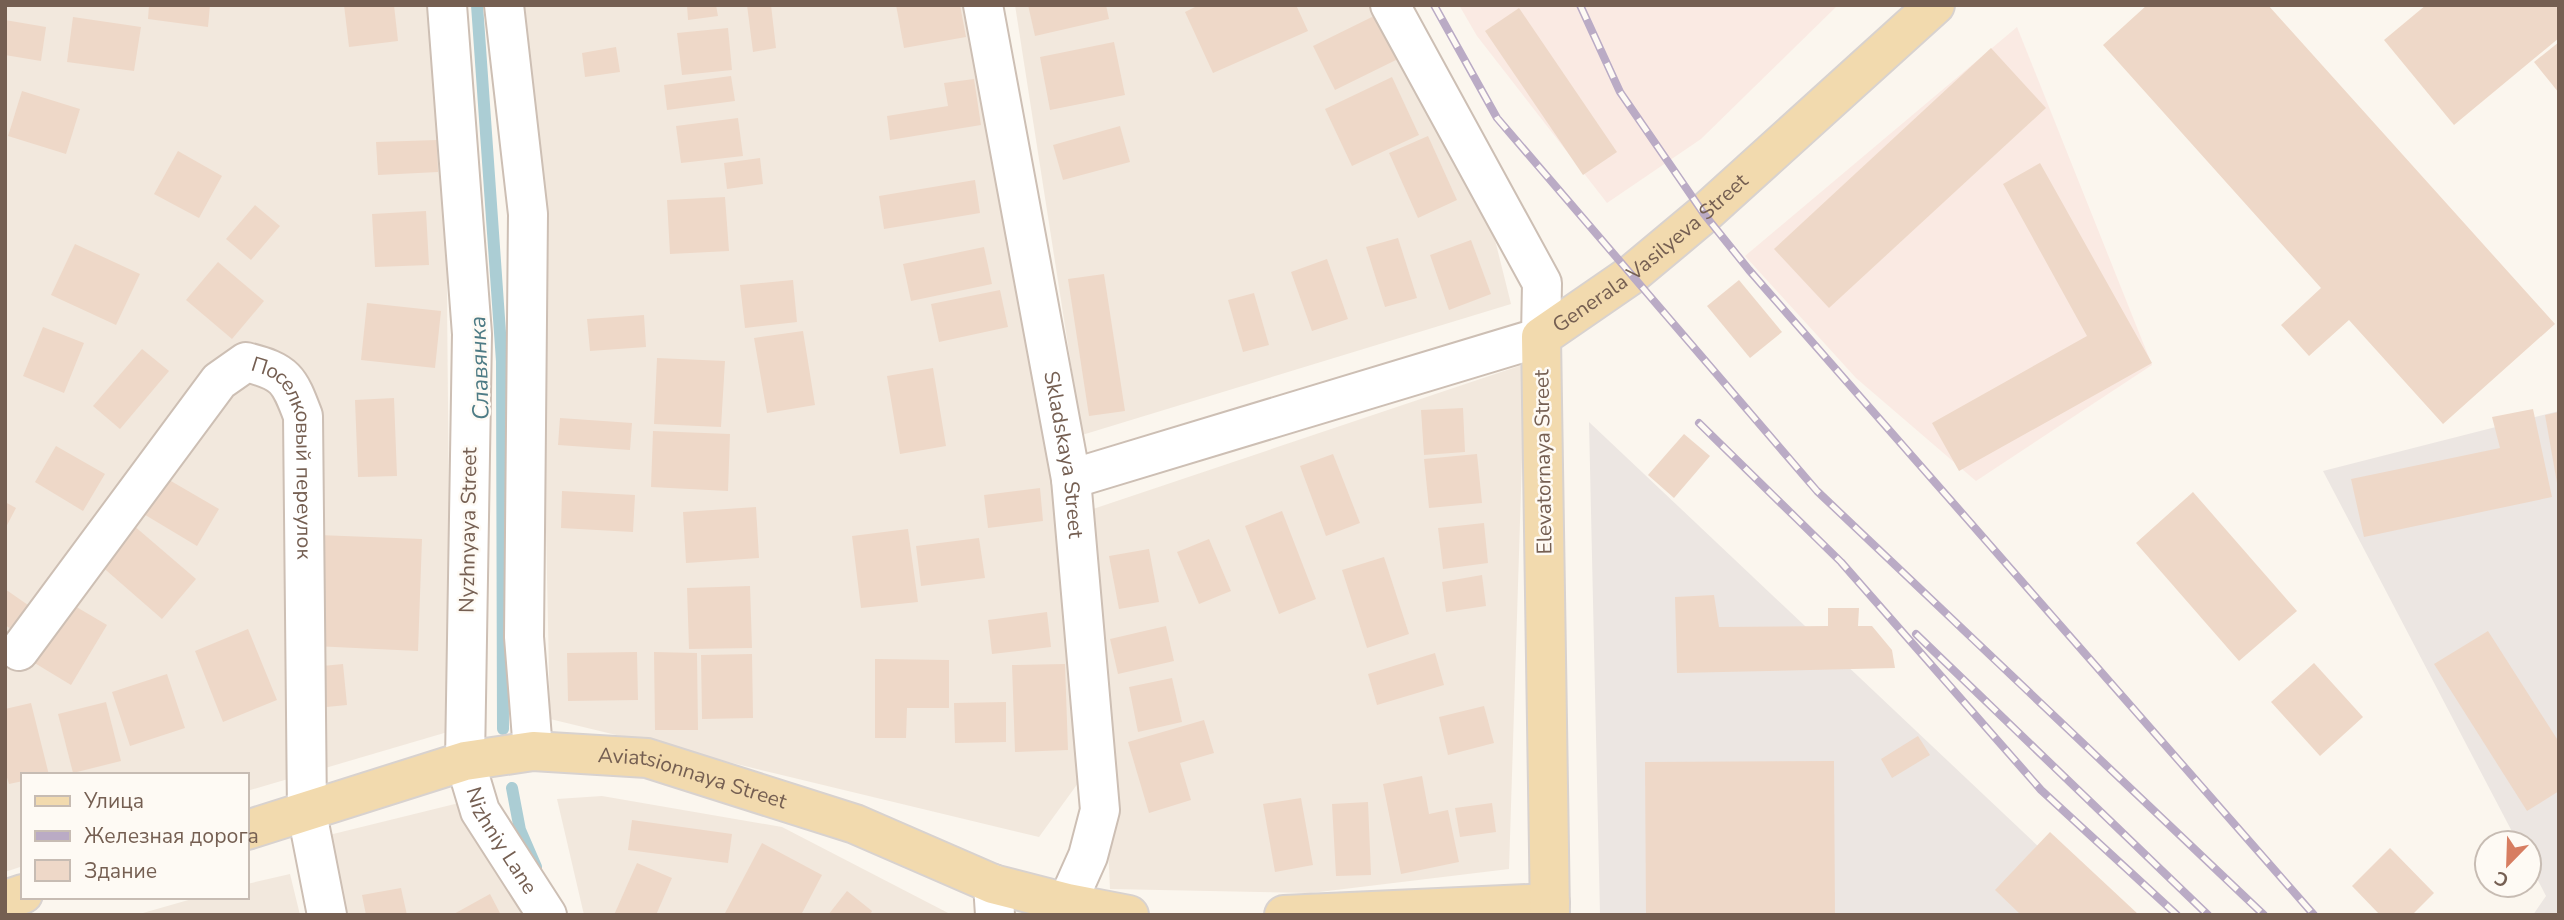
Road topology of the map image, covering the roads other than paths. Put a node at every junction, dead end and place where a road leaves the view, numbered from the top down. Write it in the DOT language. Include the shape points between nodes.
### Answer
graph roads {
  1 [pos="447,5"];
  2 [pos="504,5"];
  3 [pos="982,5"];
  4 [pos="1390,5"];
  5 [pos="1935,5"];
  6 [pos="1541,337"];
  7 [pos="1071,479"];
  8 [pos="19,651"];
  9 [pos="533,751"];
  10 [pos="465,761"];
  11 [pos="307,813"];
  12 [pos="248,830"];
  13 [pos="994,899"];
  14 [pos="1068,903"];
  15 [pos="1550,909"];
  16 [pos="327,915"];
  17 [pos="547,915"];
  18 [pos="1129,915"];
  19 [pos="1284,915"];
  1 -- 10 [label="street, Nyzhnyaya Street" via="472,334"];
  2 -- 9 [label="street" via="528,214 524,637"];
  3 -- 7 [label="street, Skladskaya Street"];
  4 -- 6 [label="street, Elevatornaya Street" via="1542,283"];
  5 -- 6 [label="main road, Generala Vasilyeva Street" via="1673,240"];
  6 -- 7 [label="street, Generala Vasilyeva Street"];
  6 -- 15 [label="main road, Elevatornaya Street"];
  7 -- 14 [label="street, Skladskaya Street" via="1100,810 1088,856"];
  8 -- 11 [label="street, Поселковый переулок" via="219,381 246,362 278,370 292,385 303,416"];
  9 -- 10 [label="main road, Aviatsionnaya Street"];
  9 -- 13 [label="main road, Aviatsionnaya Street" via="647,758 855,824"];
  10 -- 11 [label="main road, Aviatsionnaya Street"];
  10 -- 17 [label="street, Nizhniy Lane" via="480,811"];
  11 -- 12 [label="main road, Aviatsionnaya Street"];
  11 -- 16 [label="street, Поселковый переулок"];
  13 -- 14 [label="main road, Aviatsionnaya Street"];
  14 -- 18 [label="main road, Aviatsionnaya Street"];
  15 -- 19 [label="main road"];
}
